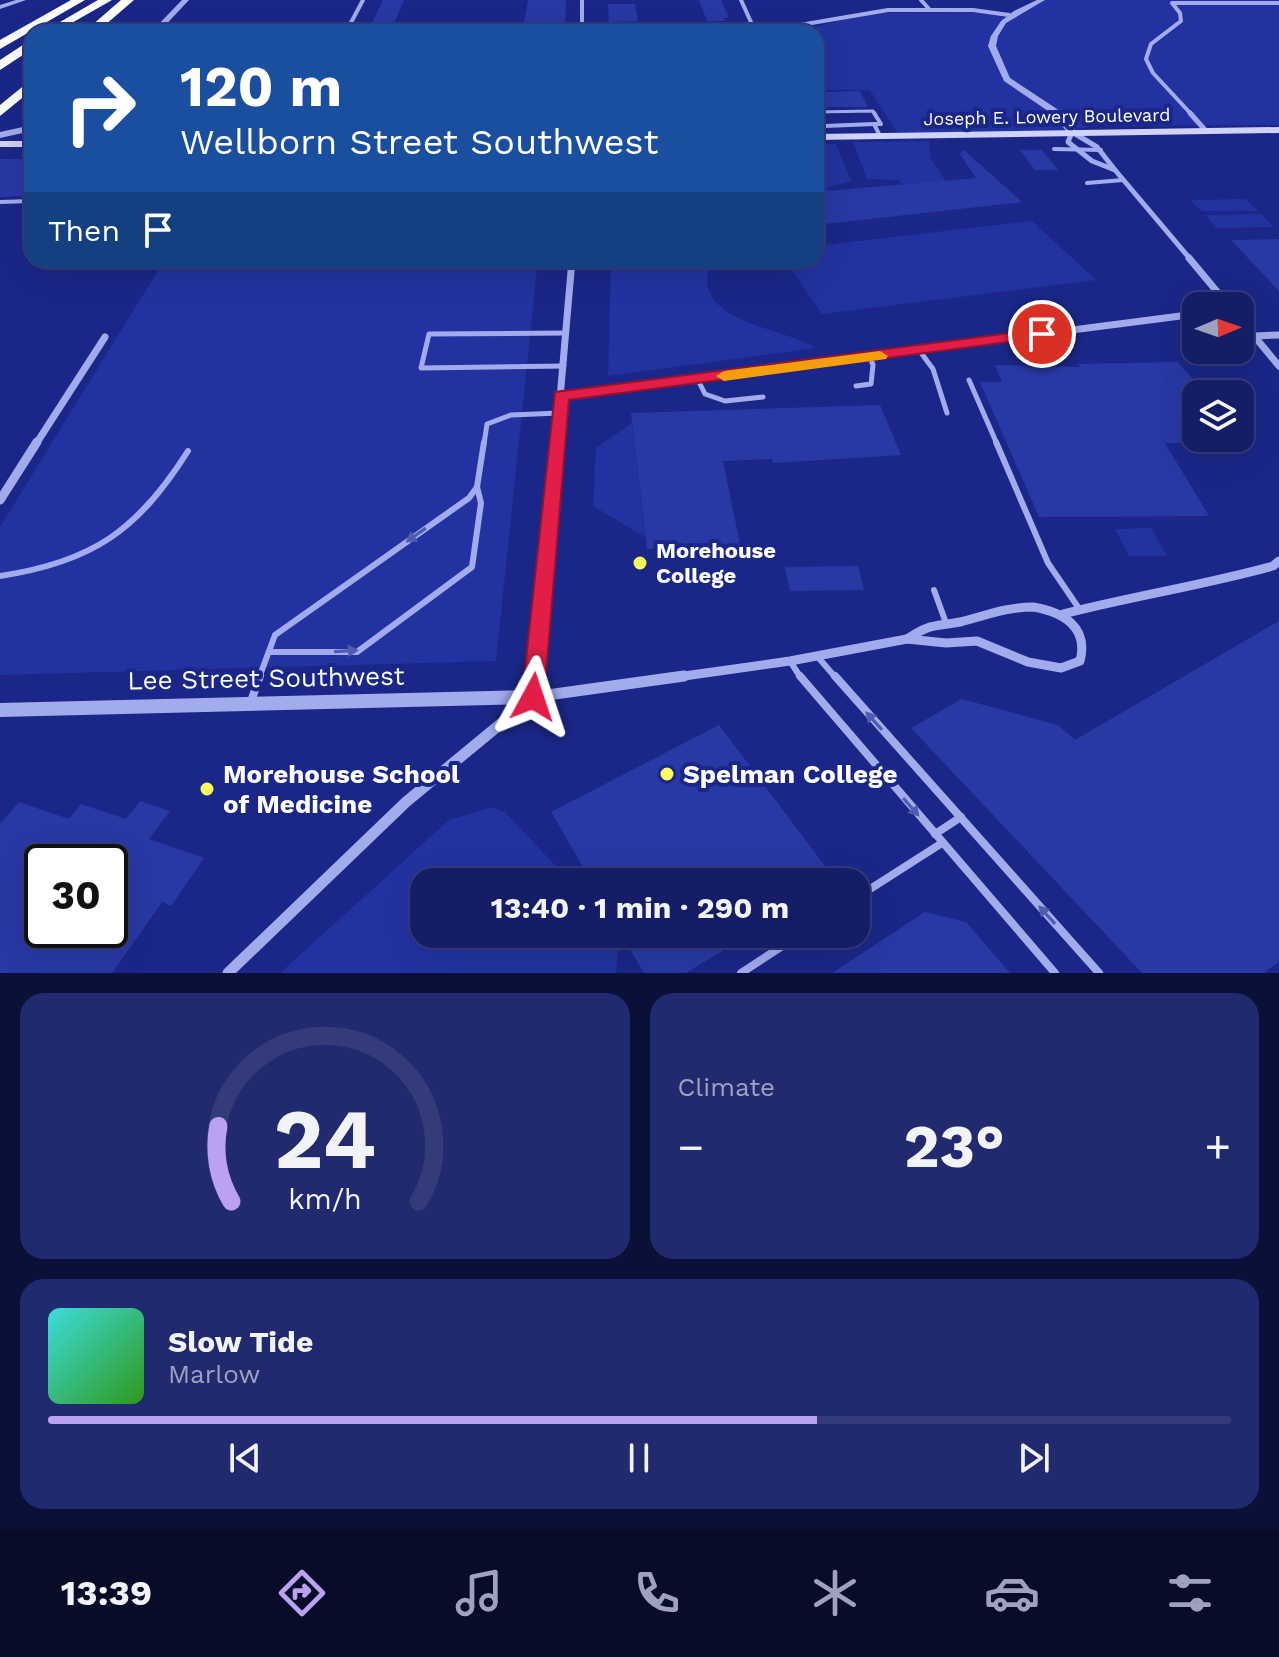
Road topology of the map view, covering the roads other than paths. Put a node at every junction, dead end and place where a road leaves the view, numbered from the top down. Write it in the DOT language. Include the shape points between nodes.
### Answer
graph roads {
  1 [pos="23,0"];
  2 [pos="106,0"];
  3 [pos="128,0"];
  4 [pos="186,0"];
  5 [pos="363,0"];
  6 [pos="582,0"];
  7 [pos="741,0"];
  8 [pos="921,0"];
  9 [pos="1042,0"];
  10 [pos="77,1"];
  11 [pos="1278,3"];
  12 [pos="0,7"];
  13 [pos="930,10"];
  14 [pos="1009,15"];
  15 [pos="37,24"];
  16 [pos="64,24"];
  17 [pos="100,24"];
  18 [pos="163,24"];
  19 [pos="350,24"];
  20 [pos="582,24"];
  21 [pos="751,24"];
  22 [pos="815,24"];
  23 [pos="0,29"];
  24 [pos="24,31"];
  25 [pos="0,45"];
  26 [pos="24,49"];
  27 [pos="0,66"];
  28 [pos="24,90"];
  29 [pos="0,112"];
  30 [pos="824,112"];
  31 [pos="824,124"];
  32 [pos="874,124"];
  33 [pos="24,130"];
  34 [pos="1279,130"];
  35 [pos="1206,131"];
  36 [pos="1072,132"];
  37 [pos="0,136"];
  38 [pos="880,136"];
  39 [pos="24,137"];
  40 [pos="824,137"];
  41 [pos="0,144"];
  42 [pos="24,144"];
  43 [pos="1054,149"];
  44 [pos="1075,150"];
  45 [pos="1101,150"];
  46 [pos="1115,170"];
  47 [pos="1123,180"];
  48 [pos="1087,183"];
  49 [pos="24,201"];
  50 [pos="0,202"];
  51 [pos="571,268"];
  52 [pos="1217,292"];
  53 [pos="1182,316"];
  54 [pos="566,333"];
  55 [pos="1279,335"];
  56 [pos="1254,336"];
  57 [pos="105,337"];
  58 [pos="919,350"];
  59 [pos="870,357"];
  60 [pos="564,366"];
  61 [pos="1279,366"];
  62 [pos="698,380"];
  63 [pos="969,380"];
  64 [pos="856,386"];
  65 [pos="561,396"];
  66 [pos="763,397"];
  67 [pos="560,413"];
  68 [pos="947,413"];
  69 [pos="188,451"];
  70 [pos="477,487"];
  71 [pos="0,500"];
  72 [pos="1279,561"];
  73 [pos="0,576"];
  74 [pos="934,590"];
  75 [pos="1080,610"];
  76 [pos="1063,614"];
  77 [pos="946,623"];
  78 [pos="907,639"];
  79 [pos="269,652"];
  80 [pos="817,656"];
  81 [pos="790,661"];
  82 [pos="533,697"];
  83 [pos="249,704"];
  84 [pos="0,710"];
  85 [pos="961,817"];
  86 [pos="938,838"];
  87 [pos="870,888"];
  88 [pos="779,948"];
  89 [pos="228,973"];
  90 [pos="741,973"];
  91 [pos="1055,973"];
  92 [pos="1099,973"];
  1 -- 12 [label="street"];
  2 -- 16 [label="highway"];
  3 -- 17 [label="highway"];
  4 -- 18 [label="street"];
  5 -- 19 [label="street"];
  6 -- 20 [label="street"];
  7 -- 21 [label="street"];
  8 -- 13 [label="street"];
  9 -- 14 [label="street"];
  10 -- 15 [label="highway"];
  10 -- 23 [label="highway"];
  11 -- 35 [label="street" via="1172,3 1181,21 1151,44 1146,59"];
  13 -- 14 [label="street"];
  13 -- 22 [label="street" via="866,11"];
  14 -- 36 [label="street" via="992,46 1007,79 1054,111"];
  24 -- 25 [label="highway"];
  26 -- 27 [label="highway"];
  28 -- 29 [label="highway"];
  30 -- 32 [label="lane" via="873,111 881,124"];
  31 -- 32 [label="lane"];
  32 -- 38 [label="lane"];
  33 -- 37 [label="street"];
  34 -- 35 [label="main road, Joseph E. Lowery Boulevard"];
  35 -- 36 [label="main road, Joseph E. Lowery Boulevard"];
  36 -- 38 [label="main road, Joseph E. Lowery Boulevard"];
  36 -- 44 [label="street" via="1068,142"];
  36 -- 45 [label="street"];
  37 -- 39 [label="main road"];
  38 -- 40 [label="main road, Joseph E. Lowery Boulevard"];
  41 -- 42 [label="main road"];
  43 -- 44 [label="lane"];
  44 -- 45 [label="lane"];
  44 -- 46 [label="street"];
  45 -- 46 [label="street"];
  46 -- 47 [label="street"];
  47 -- 48 [label="lane"];
  47 -- 52 [label="street"];
  49 -- 50 [label="lane"];
  51 -- 54 [label="street"];
  53 -- 58 [label="street"];
  54 -- 60 [label="street"];
  54 -- 60 [label="lane" via="429,334 421,368"];
  55 -- 56 [label="street"];
  56 -- 61 [label="street"];
  57 -- 71 [label="street"];
  58 -- 59 [label="street"];
  58 -- 68 [label="lane" via="933,369"];
  59 -- 62 [label="street"];
  59 -- 64 [label="lane" via="871,384"];
  60 -- 65 [label="street"];
  62 -- 65 [label="street"];
  62 -- 66 [label="lane" via="705,394 725,401"];
  63 -- 75 [label="lane" via="1048,563"];
  65 -- 67 [label="street"];
  67 -- 70 [label="lane" via="511,415 487,424"];
  67 -- 82 [label="street"];
  69 -- 73 [label="lane" via="152,503 95,549 38,571"];
  70 -- 79 [label="lane, one-way" via="469,498 283,628"];
  79 -- 70 [label="lane, one-way" via="357,652 472,567 481,503"];
  72 -- 75 [label="street" via="1221,580"];
  74 -- 77 [label="lane"];
  75 -- 76 [label="street"];
  76 -- 77 [label="street" via="1029,607"];
  76 -- 78 [label="street" via="1079,630 1085,646 1080,661 1061,668 1028,662 977,641"];
  77 -- 78 [label="street" via="930,624"];
  78 -- 80 [label="street"];
  79 -- 83 [label="lane"];
  80 -- 81 [label="street"];
  85 -- 80 [label="lane, one-way"];
  81 -- 82 [label="street"];
  81 -- 86 [label="lane, one-way"];
  82 -- 83 [label="street, Lee Street Southwest"];
  82 -- 89 [label="street" via="406,802"];
  83 -- 84 [label="street, Lee Street Southwest"];
  85 -- 86 [label="lane"];
  92 -- 85 [label="lane, one-way"];
  86 -- 87 [label="lane"];
  86 -- 91 [label="lane"];
  88 -- 90 [label="lane"];
}
